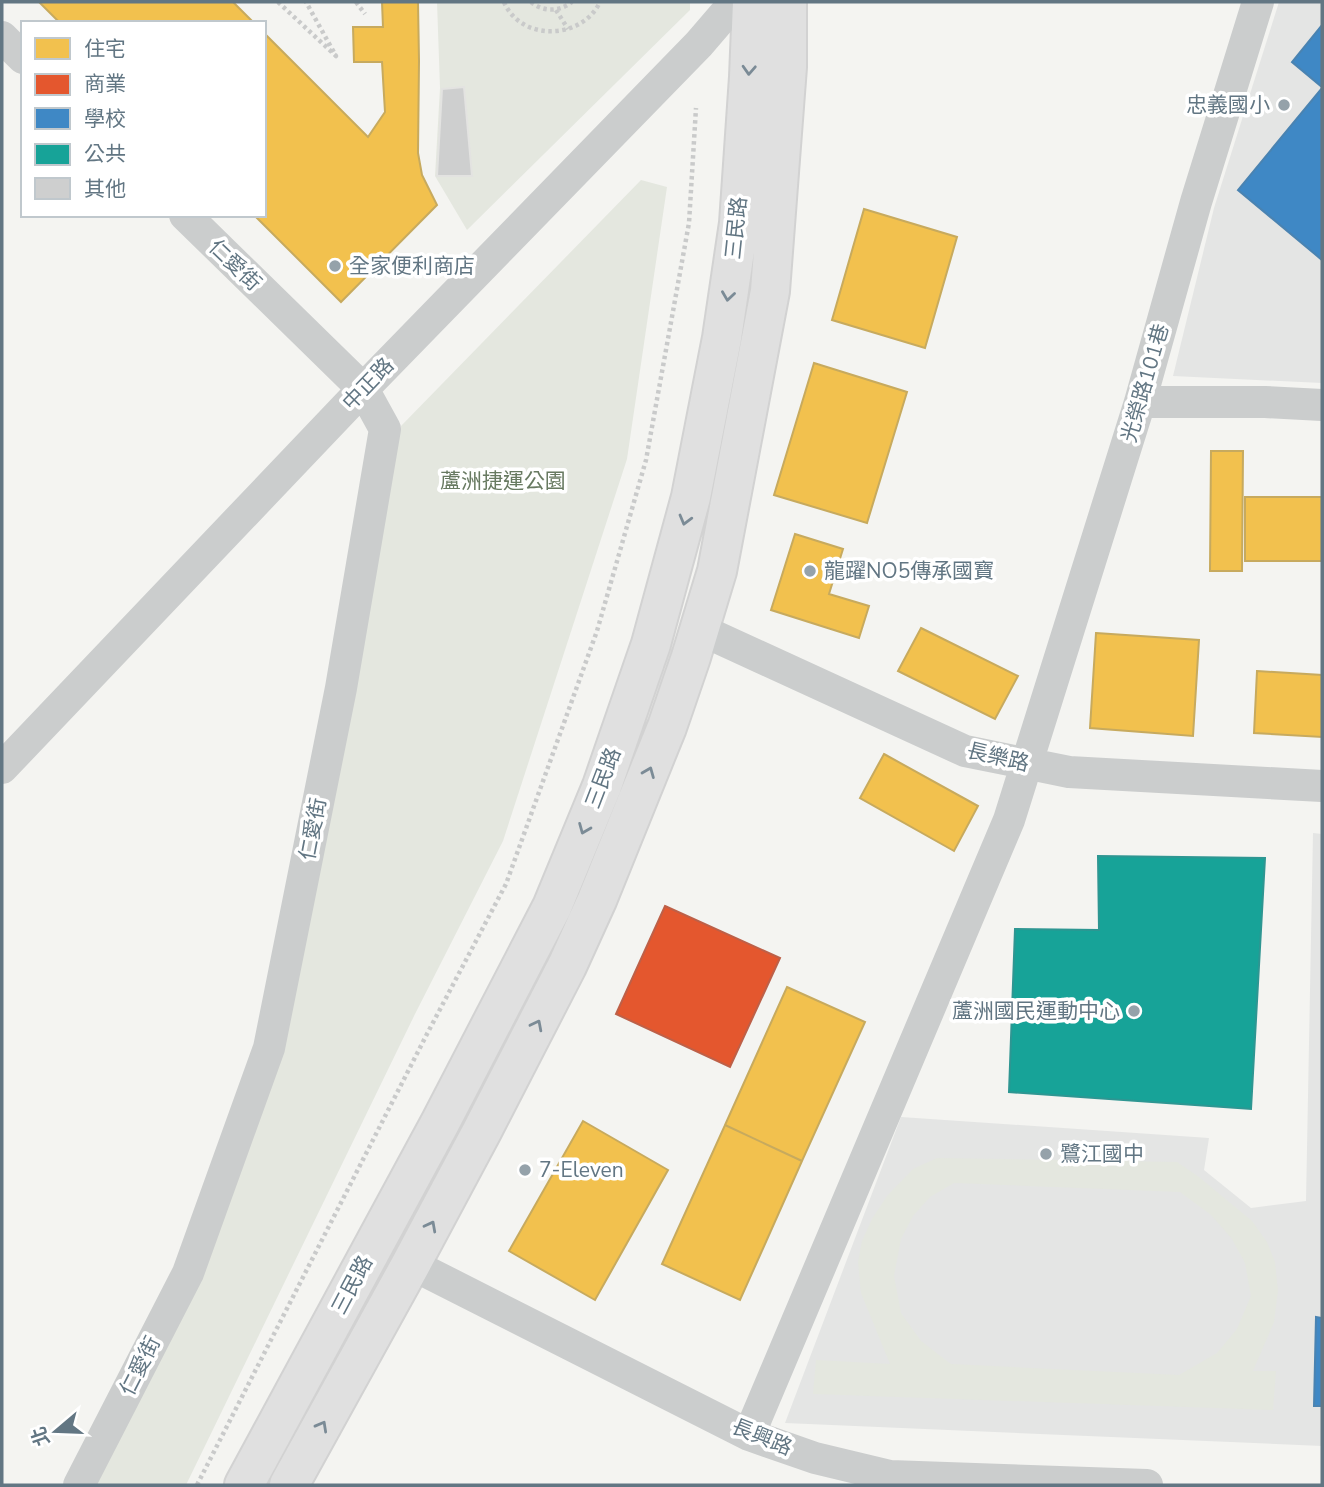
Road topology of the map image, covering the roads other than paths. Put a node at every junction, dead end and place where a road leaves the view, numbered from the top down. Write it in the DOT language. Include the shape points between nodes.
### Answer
graph roads {
  1 [pos="735,2"];
  2 [pos="752,2"];
  3 [pos="787,2"];
  4 [pos="1258,2"];
  5 [pos="2,37"];
  6 [pos="21,56"];
  7 [pos="187,217"];
  8 [pos="363,389"];
  9 [pos="1140,402"];
  10 [pos="1322,405"];
  11 [pos="699,629"];
  12 [pos="1026,764"];
  13 [pos="2,768"];
  14 [pos="1322,786"];
  15 [pos="411,1264"];
  16 [pos="749,1435"];
  17 [pos="1027,1483"];
  18 [pos="79,1485"];
  19 [pos="244,1485"];
  20 [pos="289,1485"];
  21 [pos="1147,1485"];
  1 -- 8 [label="street, 中正路"];
  2 -- 19 [label="main road, 三民路, one-way" via="738,223 722,338 691,497 651,644 602,786 552,907"];
  3 -- 11 [label="main road, 三民路" via="787,66 770,291 717,571"];
  4 -- 9 [label="street, 光榮路101巷"];
  5 -- 6 [label="street"];
  7 -- 8 [label="street, 仁愛街"];
  8 -- 13 [label="street, 中正路"];
  8 -- 18 [label="street, 仁愛街" via="385,429 341,688 269,1048 188,1273"];
  9 -- 10 [label="street"];
  9 -- 12 [label="street, 光榮路101巷"];
  11 -- 12 [label="street, 長樂路" via="965,751"];
  15 -- 11 [label="main road, 三民路, one-way" via="592,911 667,727"];
  12 -- 14 [label="street, 長樂路" via="1069,772"];
  12 -- 16 [label="street, 光榮路101巷" via="1009,820"];
  15 -- 16 [label="street, 長興路"];
  20 -- 15 [label="main road, 三民路, one-way"];
  16 -- 17 [label="street, 長興路" via="815,1458 890,1476"];
  17 -- 21 [label="street, 長興路"];
}
